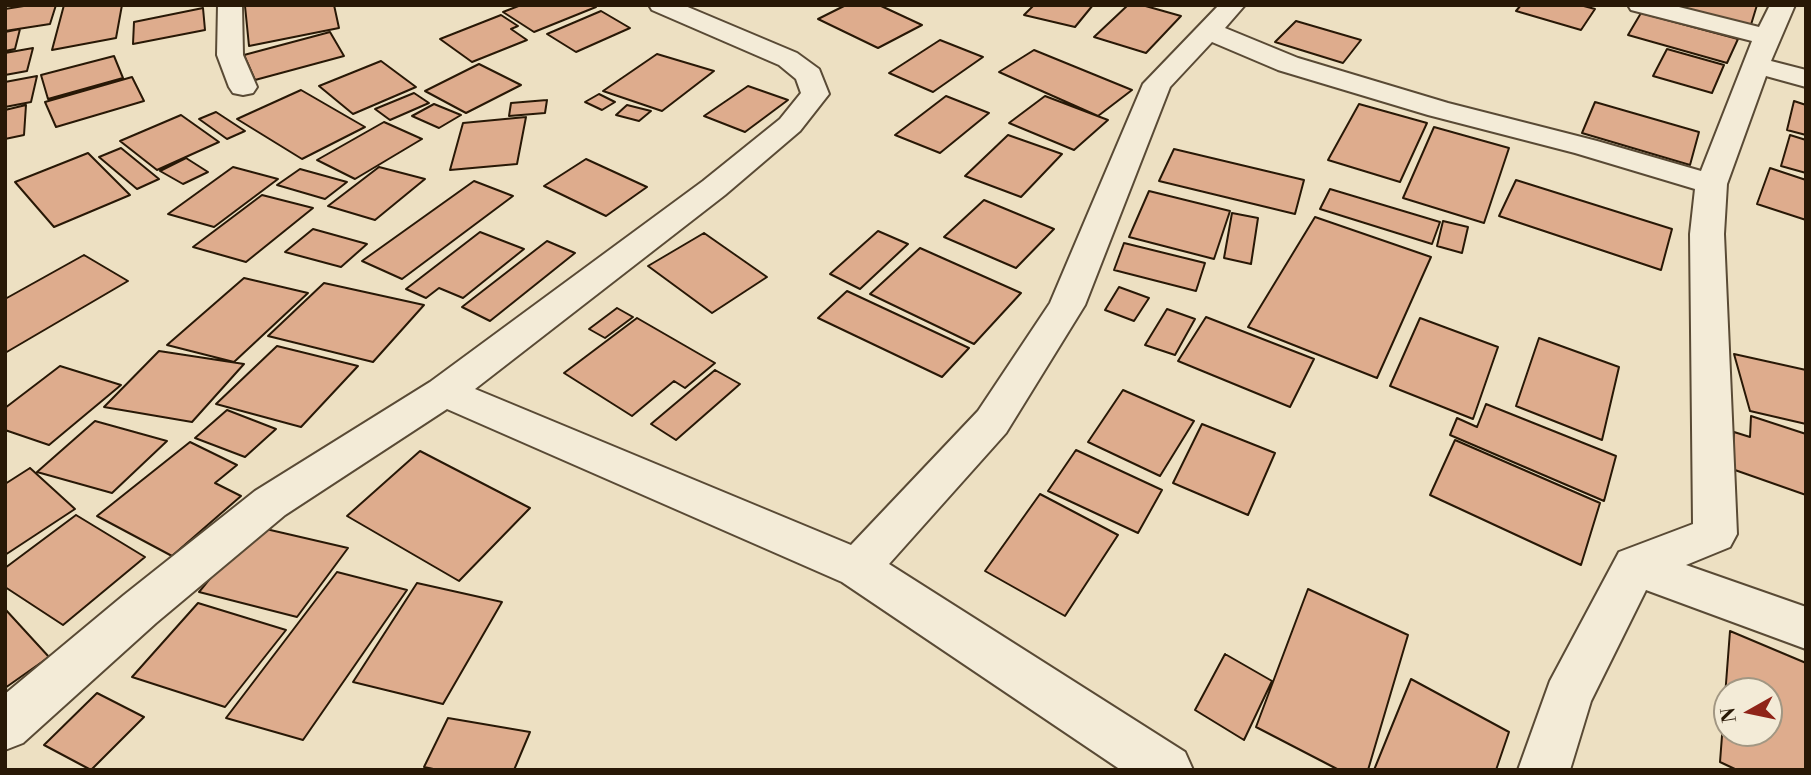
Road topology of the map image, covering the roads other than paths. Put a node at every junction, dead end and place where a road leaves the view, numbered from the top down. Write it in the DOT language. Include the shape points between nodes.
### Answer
graph roads {
  1 [pos="230,5"];
  2 [pos="661,5"];
  3 [pos="1233,5"];
  4 [pos="1640,5"];
  5 [pos="1783,5"];
  6 [pos="1207,30"];
  7 [pos="1763,52"];
  8 [pos="1806,79"];
  9 [pos="243,87"];
  10 [pos="1711,184"];
  11 [pos="444,392"];
  12 [pos="1634,566"];
  13 [pos="858,568"];
  14 [pos="1806,628"];
  15 [pos="5,726"];
  16 [pos="1167,770"];
  17 [pos="1544,770"];
  1 -- 9 [label="street" via="230,55"];
  2 -- 11 [label="street" via="788,59 809,75 816,94 790,125 714,188"];
  3 -- 6 [label="street"];
  4 -- 7 [label="street"];
  5 -- 7 [label="street"];
  6 -- 10 [label="street" via="1288,64"];
  6 -- 13 [label="street" via="1157,84 1067,305 992,422"];
  7 -- 8 [label="street"];
  7 -- 10 [label="street"];
  10 -- 12 [label="street" via="1707,234 1715,534"];
  11 -- 13 [label="street"];
  11 -- 15 [label="street" via="270,503"];
  12 -- 14 [label="street"];
  12 -- 17 [label="street" via="1568,697"];
  13 -- 16 [label="street"];
}
